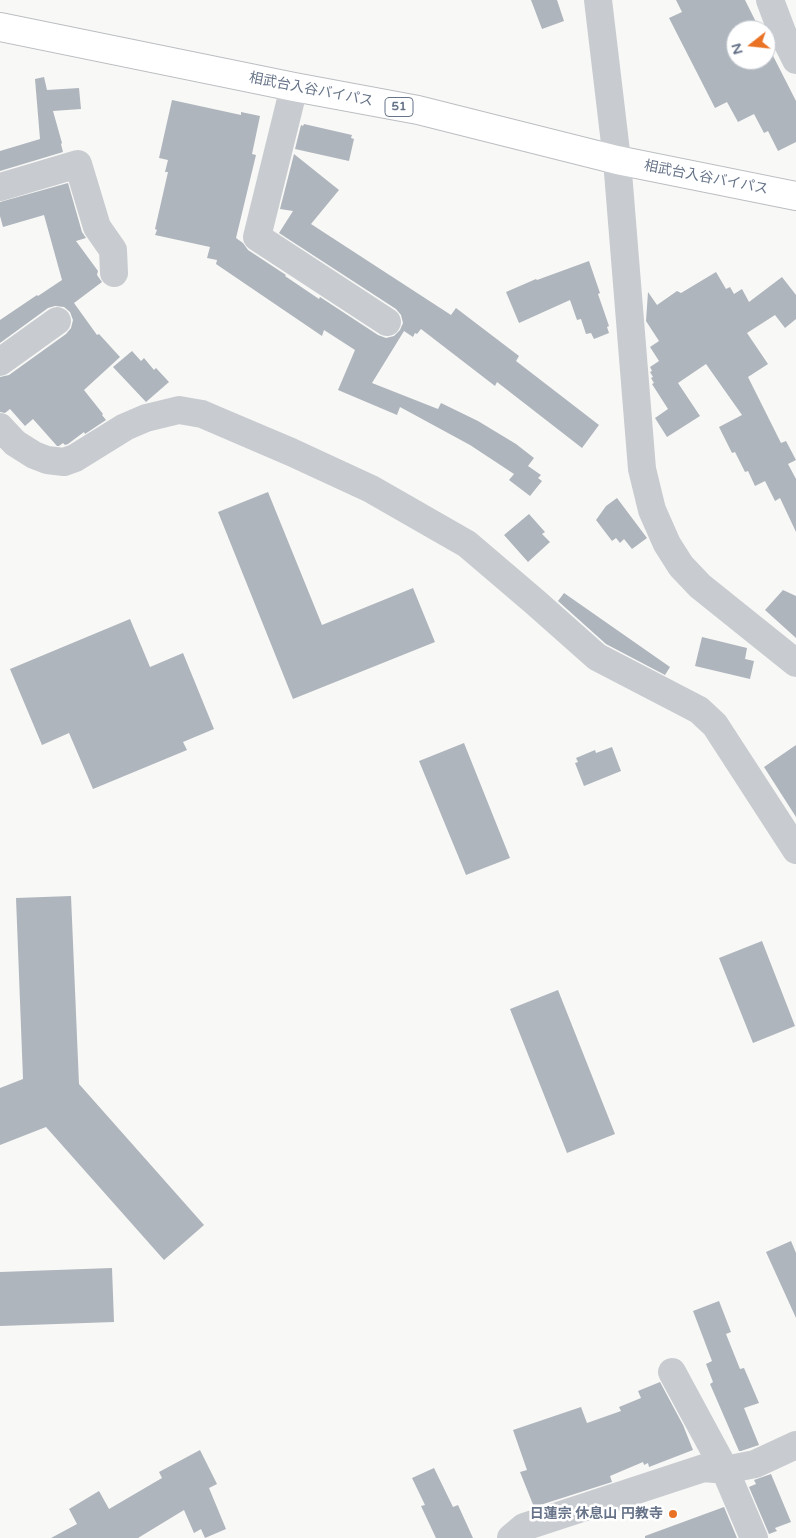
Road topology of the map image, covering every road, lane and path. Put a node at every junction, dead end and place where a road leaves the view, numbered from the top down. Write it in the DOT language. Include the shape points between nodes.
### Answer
graph roads {
  1 [pos="598,0"];
  2 [pos="770,0"];
  3 [pos="0,27"];
  4 [pos="796,60"];
  5 [pos="294,88"];
  6 [pos="617,160"];
  7 [pos="0,187"];
  8 [pos="796,196"];
  9 [pos="114,273"];
  10 [pos="57,321"];
  11 [pos="388,322"];
  12 [pos="0,362"];
  13 [pos="0,427"];
  14 [pos="796,663"];
  15 [pos="796,850"];
  16 [pos="672,1372"];
  17 [pos="796,1445"];
  18 [pos="725,1470"];
  19 [pos="511,1538"];
  20 [pos="754,1538"];
  1 -- 6 [label="street"];
  2 -- 4 [label="street"];
  3 -- 5 [label="main road, 相武台入谷バイパス / 51"];
  5 -- 6 [label="main road, 相武台入谷バイパス / 51" via="418,110"];
  5 -- 11 [label="street" via="258,237"];
  6 -- 8 [label="main road, 相武台入谷バイパス / 51"];
  6 -- 14 [label="street" via="642,459 652,510 681,566 700,586"];
  7 -- 9 [label="street" via="78,164 97,227 114,250"];
  10 -- 12 [label="street"];
  13 -- 15 [label="street" via="34,455 64,462 125,427 179,410 202,414 371,489 467,544 597,657 699,710 715,725"];
  16 -- 18 [label="street"];
  17 -- 18 [label="street" via="755,1464"];
  18 -- 19 [label="street" via="704,1468 524,1527"];
  18 -- 20 [label="street"];
}
